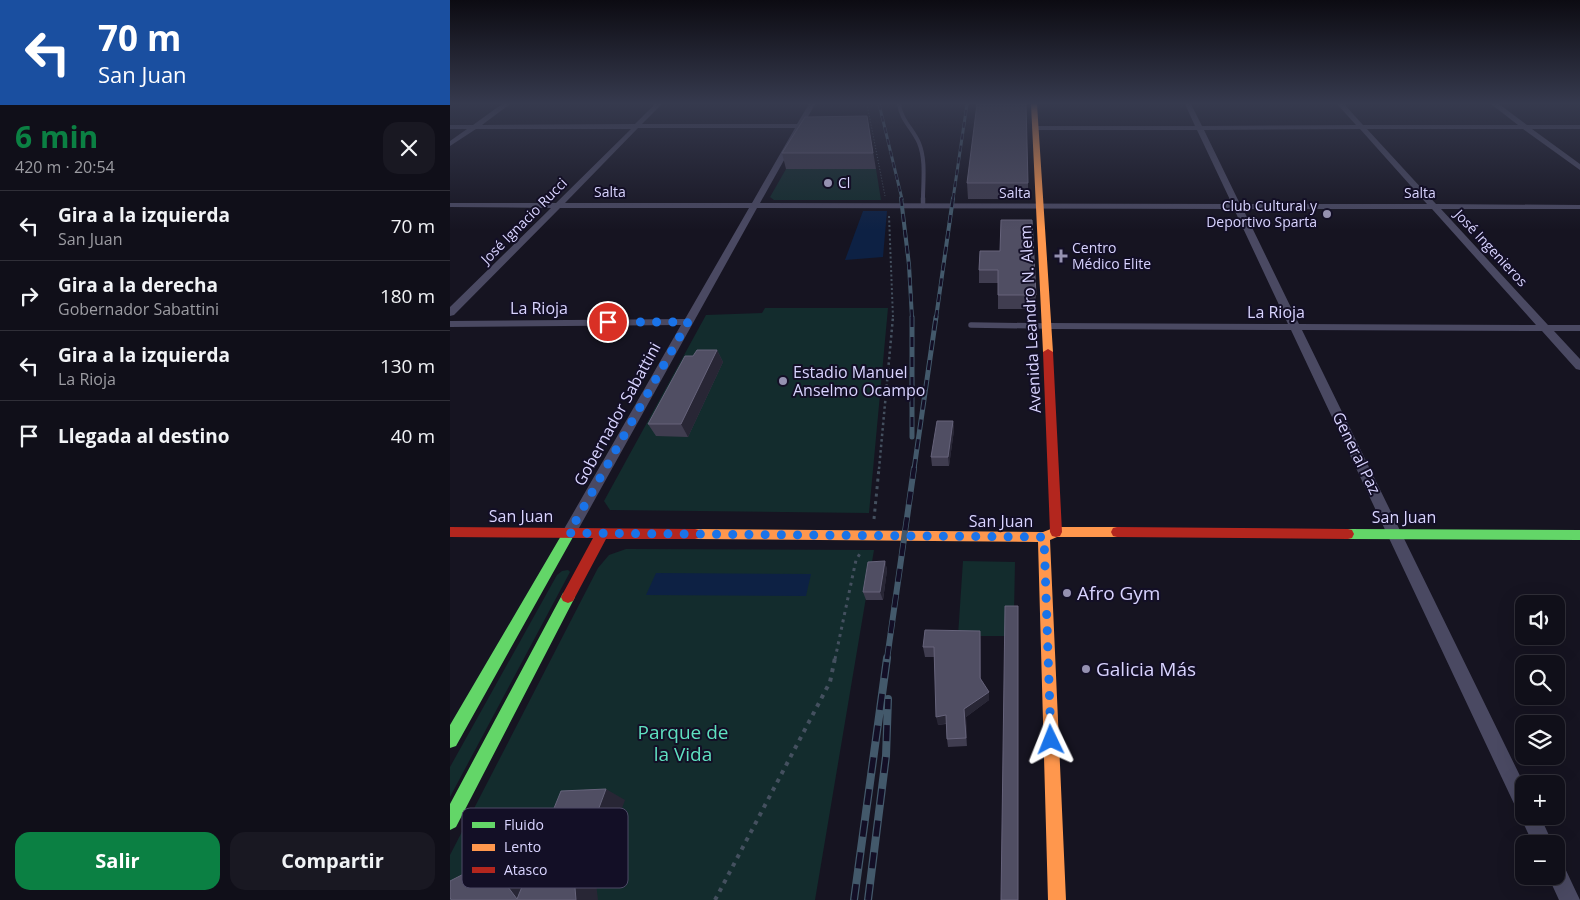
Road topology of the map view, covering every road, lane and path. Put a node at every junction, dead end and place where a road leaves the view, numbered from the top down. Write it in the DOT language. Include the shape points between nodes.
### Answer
graph roads {
  1 [pos="618,146"];
  2 [pos="791,146"];
  3 [pos="876,146"];
  4 [pos="920,146"];
  5 [pos="1037,146"];
  6 [pos="1208,146"];
  7 [pos="1378,146"];
  8 [pos="1550,146"];
  9 [pos="1580,157"];
  10 [pos="1566,158"];
  11 [pos="1580,168"];
  12 [pos="450,205"];
  13 [pos="559,206"];
  14 [pos="753,206"];
  15 [pos="887,206"];
  16 [pos="923,206"];
  17 [pos="1042,206"];
  18 [pos="1236,206"];
  19 [pos="1434,207"];
  20 [pos="1580,207"];
  21 [pos="450,313"];
  22 [pos="688,322"];
  23 [pos="450,324"];
  24 [pos="971,325"];
  25 [pos="1047,326"];
  26 [pos="1296,328"];
  27 [pos="1546,328"];
  28 [pos="1580,328"];
  29 [pos="1580,366"];
  30 [pos="450,532"];
  31 [pos="1056,532"];
  32 [pos="569,533"];
  33 [pos="1395,533"];
  34 [pos="602,534"];
  35 [pos="1580,535"];
  36 [pos="869,536"];
  37 [pos="1044,537"];
  38 [pos="450,740"];
  39 [pos="1515,784"];
  40 [pos="450,821"];
  41 [pos="1563,885"];
  42 [pos="715,900"];
  43 [pos="1057,900"];
  44 [pos="1570,900"];
  1 -- 13 [label="street, José Ignacio Rucci"];
  2 -- 14 [label="street, Gobernador Sabattini"];
  3 -- 15 [label="path"];
  4 -- 16 [label="lane"];
  5 -- 17 [label="street, Avenida Leandro N. Alem"];
  6 -- 18 [label="street, General Paz"];
  7 -- 19 [label="street, José Ingenieros"];
  8 -- 10 [label="street"];
  9 -- 10 [label="street"];
  10 -- 11 [label="street"];
  12 -- 13 [label="street, Salta"];
  13 -- 14 [label="street, Salta"];
  13 -- 21 [label="street, José Ignacio Rucci"];
  14 -- 15 [label="street, Salta"];
  14 -- 22 [label="street, Gobernador Sabattini"];
  15 -- 16 [label="street, Salta"];
  15 -- 36 [label="path" via="894,309 876,512"];
  16 -- 17 [label="street, Salta"];
  17 -- 18 [label="street, Salta"];
  17 -- 25 [label="street, Avenida Leandro N. Alem"];
  18 -- 19 [label="street, Salta"];
  18 -- 26 [label="street, General Paz"];
  19 -- 20 [label="street, Salta"];
  19 -- 27 [label="street, José Ingenieros"];
  22 -- 23 [label="street, La Rioja"];
  22 -- 32 [label="street, Gobernador Sabattini"];
  24 -- 25 [label="lane, La Rioja"];
  25 -- 26 [label="street, La Rioja"];
  25 -- 31 [label="street, Avenida Leandro N. Alem"];
  26 -- 27 [label="street, La Rioja"];
  26 -- 33 [label="street, General Paz"];
  27 -- 28 [label="street, La Rioja"];
  27 -- 29 [label="street, José Ingenieros"];
  30 -- 32 [label="street, San Juan"];
  31 -- 33 [label="street, San Juan"];
  31 -- 37 [label="street, San Juan"];
  32 -- 34 [label="street, San Juan"];
  32 -- 38 [label="street, Gobernador Sabattini"];
  33 -- 35 [label="street, San Juan"];
  33 -- 39 [label="street, General Paz"];
  34 -- 36 [label="street, San Juan"];
  34 -- 40 [label="street"];
  36 -- 37 [label="street, San Juan"];
  36 -- 42 [label="path" via="856,560 830,682"];
  37 -- 43 [label="street"];
  41 -- 44 [label="street"];
}
